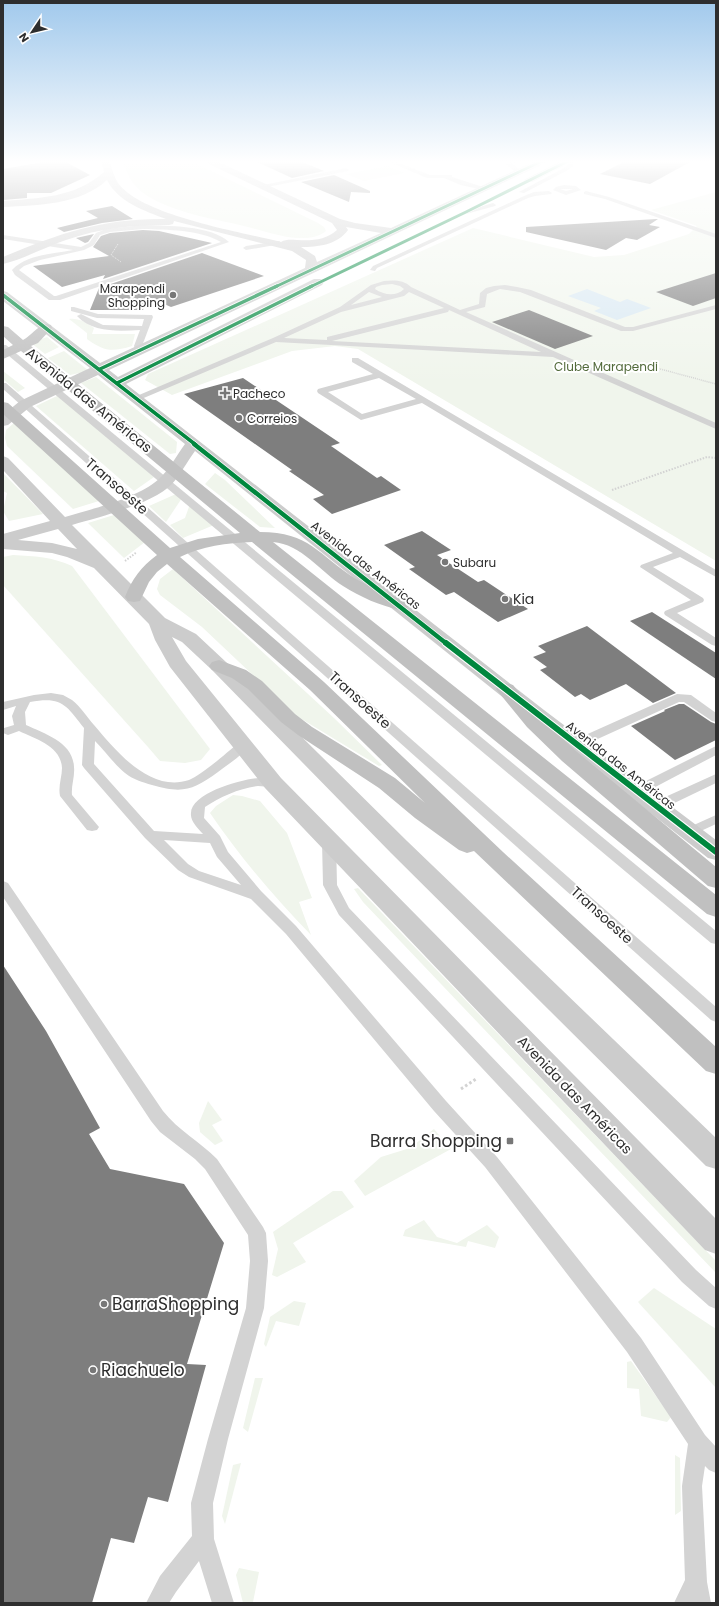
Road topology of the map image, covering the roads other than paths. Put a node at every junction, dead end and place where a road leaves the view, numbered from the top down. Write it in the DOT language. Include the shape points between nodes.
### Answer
graph roads {
  1 [pos="13,236"];
  2 [pos="67,236"];
  3 [pos="98,236"];
  4 [pos="209,236"];
  5 [pos="248,236"];
  6 [pos="337,236"];
  7 [pos="382,236"];
  8 [pos="415,236"];
  9 [pos="442,236"];
  10 [pos="47,243"];
  11 [pos="278,243"];
  12 [pos="246,248"];
  13 [pos="82,249"];
  14 [pos="5,258"];
  15 [pos="310,270"];
  16 [pos="379,273"];
  17 [pos="285,281"];
  18 [pos="398,283"];
  19 [pos="375,285"];
  20 [pos="309,287"];
  21 [pos="408,289"];
  22 [pos="400,294"];
  23 [pos="3,295"];
  24 [pos="356,296"];
  25 [pos="373,302"];
  26 [pos="716,306"];
  27 [pos="338,310"];
  28 [pos="445,310"];
  29 [pos="460,312"];
  30 [pos="46,328"];
  31 [pos="144,328"];
  32 [pos="3,330"];
  33 [pos="275,340"];
  34 [pos="317,342"];
  35 [pos="23,346"];
  36 [pos="139,350"];
  37 [pos="482,351"];
  38 [pos="5,352"];
  39 [pos="554,355"];
  40 [pos="355,360"];
  41 [pos="100,369"];
  42 [pos="379,374"];
  43 [pos="118,383"];
  44 [pos="3,385"];
  45 [pos="62,386"];
  46 [pos="136,398"];
  47 [pos="423,400"];
  48 [pos="24,404"];
  49 [pos="6,414"];
  50 [pos="716,426"];
  51 [pos="193,443"];
  52 [pos="3,461"];
  53 [pos="170,475"];
  54 [pos="134,501"];
  55 [pos="114,507"];
  56 [pos="62,523"];
  57 [pos="256,537"];
  58 [pos="234,538"];
  59 [pos="3,539"];
  60 [pos="3,545"];
  61 [pos="187,548"];
  62 [pos="681,553"];
  63 [pos="169,556"];
  64 [pos="104,568"];
  65 [pos="716,574"];
  66 [pos="134,597"];
  67 [pos="400,605"];
  68 [pos="158,622"];
  69 [pos="716,643"];
  70 [pos="219,666"];
  71 [pos="506,690"];
  72 [pos="26,700"];
  73 [pos="3,706"];
  74 [pos="716,718"];
  75 [pos="20,726"];
  76 [pos="90,728"];
  77 [pos="8,731"];
  78 [pos="576,744"];
  79 [pos="242,746"];
  80 [pos="716,750"];
  81 [pos="716,778"];
  82 [pos="274,783"];
  83 [pos="637,791"];
  84 [pos="657,806"];
  85 [pos="716,819"];
  86 [pos="92,827"];
  87 [pos="690,832"];
  88 [pos="150,835"];
  89 [pos="215,839"];
  90 [pos="329,841"];
  91 [pos="716,852"];
  92 [pos="495,858"];
  93 [pos="716,880"];
  94 [pos="3,886"];
  95 [pos="256,895"];
  96 [pos="716,908"];
  97 [pos="716,939"];
  98 [pos="716,1016"];
  99 [pos="716,1063"];
  100 [pos="716,1157"];
  101 [pos="716,1240"];
  102 [pos="716,1300"];
  103 [pos="698,1442"];
  104 [pos="716,1464"];
  105 [pos="203,1539"];
  106 [pos="696,1582"];
  107 [pos="157,1603"];
  108 [pos="222,1603"];
  109 [pos="685,1603"];
  110 [pos="700,1603"];
  1 -- 10 [label="lane"];
  2 -- 10 [label="street"];
  3 -- 13 [label="lane" via="92,244"];
  4 -- 13 [label="lane" via="226,242 54,298 17,274 15,270 44,257"];
  5 -- 11 [label="street"];
  6 -- 11 [label="street" via="329,240 298,244"];
  7 -- 15 [label="street"];
  8 -- 20 [label="street"];
  9 -- 16 [label="lane" via="375,267"];
  10 -- 13 [label="lane"];
  10 -- 14 [label="street"];
  11 -- 12 [label="lane"];
  11 -- 15 [label="street" via="311,258"];
  15 -- 17 [label="street"];
  16 -- 18 [label="lane"];
  16 -- 19 [label="lane"];
  17 -- 20 [label="street" via="292,287"];
  17 -- 36 [label="street"];
  18 -- 19 [label="lane"];
  18 -- 21 [label="lane"];
  19 -- 22 [label="lane" via="372,290 377,294"];
  19 -- 24 [label="lane"];
  20 -- 43 [label="street"];
  21 -- 22 [label="lane"];
  21 -- 29 [label="lane"];
  22 -- 25 [label="lane"];
  22 -- 28 [label="lane" via="412,296"];
  23 -- 30 [label="street, Avenida das Américas"];
  24 -- 25 [label="lane" via="372,296 376,300"];
  24 -- 27 [label="lane"];
  25 -- 27 [label="lane"];
  26 -- 29 [label="lane" via="634,329 624,329 528,292 500,287 484,293 482,305"];
  27 -- 33 [label="lane"];
  28 -- 34 [label="lane"];
  28 -- 37 [label="lane" via="500,338 502,342"];
  29 -- 39 [label="lane"];
  30 -- 35 [label="highway"];
  30 -- 41 [label="street, Avenida das Américas"];
  31 -- 31 [label="lane" via="148,317 97,316 74,309 85,320 98,327"];
  31 -- 36 [label="lane"];
  32 -- 35 [label="highway, Avenida das Américas"];
  33 -- 34 [label="lane"];
  33 -- 46 [label="lane"];
  34 -- 37 [label="lane"];
  35 -- 38 [label="highway"];
  35 -- 45 [label="highway, Avenida das Américas"];
  36 -- 41 [label="street"];
  37 -- 39 [label="lane"];
  38 -- 45 [label="lane"];
  39 -- 50 [label="lane"];
  40 -- 42 [label="lane"];
  41 -- 43 [label="street, Avenida das Américas"];
  41 -- 45 [label="street"];
  42 -- 47 [label="lane"];
  42 -- 47 [label="lane" via="321,391 361,417"];
  43 -- 46 [label="street, Avenida das Américas"];
  44 -- 48 [label="lane, Transoeste"];
  45 -- 48 [label="street"];
  45 -- 53 [label="highway, Avenida das Américas"];
  46 -- 51 [label="street, Avenida das Américas"];
  47 -- 62 [label="lane"];
  48 -- 49 [label="street"];
  48 -- 54 [label="lane, Transoeste"];
  49 -- 55 [label="highway"];
  51 -- 53 [label="street"];
  51 -- 67 [label="street, Avenida das Américas"];
  52 -- 56 [label="street, Avenida das Américas"];
  53 -- 54 [label="street" via="151,493"];
  53 -- 57 [label="highway, Avenida das Américas"];
  53 -- 58 [label="lane"];
  54 -- 55 [label="street"];
  54 -- 61 [label="lane, Transoeste"];
  55 -- 56 [label="street"];
  55 -- 63 [label="highway"];
  56 -- 59 [label="street"];
  56 -- 64 [label="street, Avenida das Américas"];
  57 -- 58 [label="highway"];
  57 -- 67 [label="highway" via="278,537 293,541 350,583"];
  57 -- 96 [label="highway, Avenida das Américas"];
  58 -- 61 [label="highway"];
  58 -- 97 [label="lane"];
  60 -- 64 [label="street" via="41,546 65,551"];
  61 -- 63 [label="highway"];
  61 -- 98 [label="lane, Transoeste"];
  62 -- 65 [label="lane"];
  62 -- 69 [label="lane" via="645,568 699,600 669,613"];
  63 -- 66 [label="highway" via="147,571 136,587"];
  63 -- 92 [label="highway" via="317,686"];
  64 -- 66 [label="street, Avenida das Américas"];
  66 -- 68 [label="street, Avenida das Américas"];
  67 -- 71 [label="street, Avenida das Américas"];
  68 -- 70 [label="street, Avenida das Américas" via="189,638"];
  68 -- 79 [label="street, Avenida das Américas" via="164,640 177,663"];
  70 -- 92 [label="highway" via="239,674 256,685 288,718 387,783 452,835"];
  70 -- 100 [label="street, Avenida das Américas" via="399,847"];
  71 -- 78 [label="street, Avenida das Américas"];
  71 -- 93 [label="highway" via="534,723 568,756"];
  72 -- 73 [label="lane"];
  72 -- 75 [label="lane" via="18,711"];
  72 -- 76 [label="lane" via="53,697 65,700"];
  74 -- 78 [label="lane" via="687,698 677,698"];
  75 -- 77 [label="lane"];
  75 -- 86 [label="lane" via="65,752 68,760 66,796"];
  76 -- 79 [label="lane" via="141,778 170,786 195,782"];
  76 -- 88 [label="lane" via="88,766"];
  78 -- 83 [label="street, Avenida das Américas"];
  79 -- 82 [label="street, Avenida das Américas"];
  80 -- 83 [label="lane"];
  81 -- 84 [label="lane"];
  82 -- 89 [label="lane" via="241,784 211,797 200,805 198,819"];
  82 -- 90 [label="street, Avenida das Américas"];
  83 -- 84 [label="street, Avenida das Américas"];
  84 -- 87 [label="street, Avenida das Américas"];
  85 -- 87 [label="lane"];
  87 -- 91 [label="street, Avenida das Américas"];
  88 -- 89 [label="lane"];
  88 -- 95 [label="lane" via="183,867 194,874"];
  89 -- 95 [label="lane" via="222,854"];
  90 -- 101 [label="street, Avenida das Américas"];
  90 -- 102 [label="lane" via="330,885 344,911 689,1276"];
  92 -- 99 [label="highway"];
  94 -- 105 [label="lane" via="157,1116 211,1164 257,1233 259,1261 255,1308 202,1503"];
  95 -- 103 [label="lane" via="291,930 490,1162 634,1345"];
  103 -- 104 [label="lane"];
  103 -- 106 [label="lane" via="692,1486"];
  105 -- 107 [label="lane" via="168,1584"];
  105 -- 108 [label="lane"];
  106 -- 109 [label="lane"];
  106 -- 110 [label="lane"];
}
